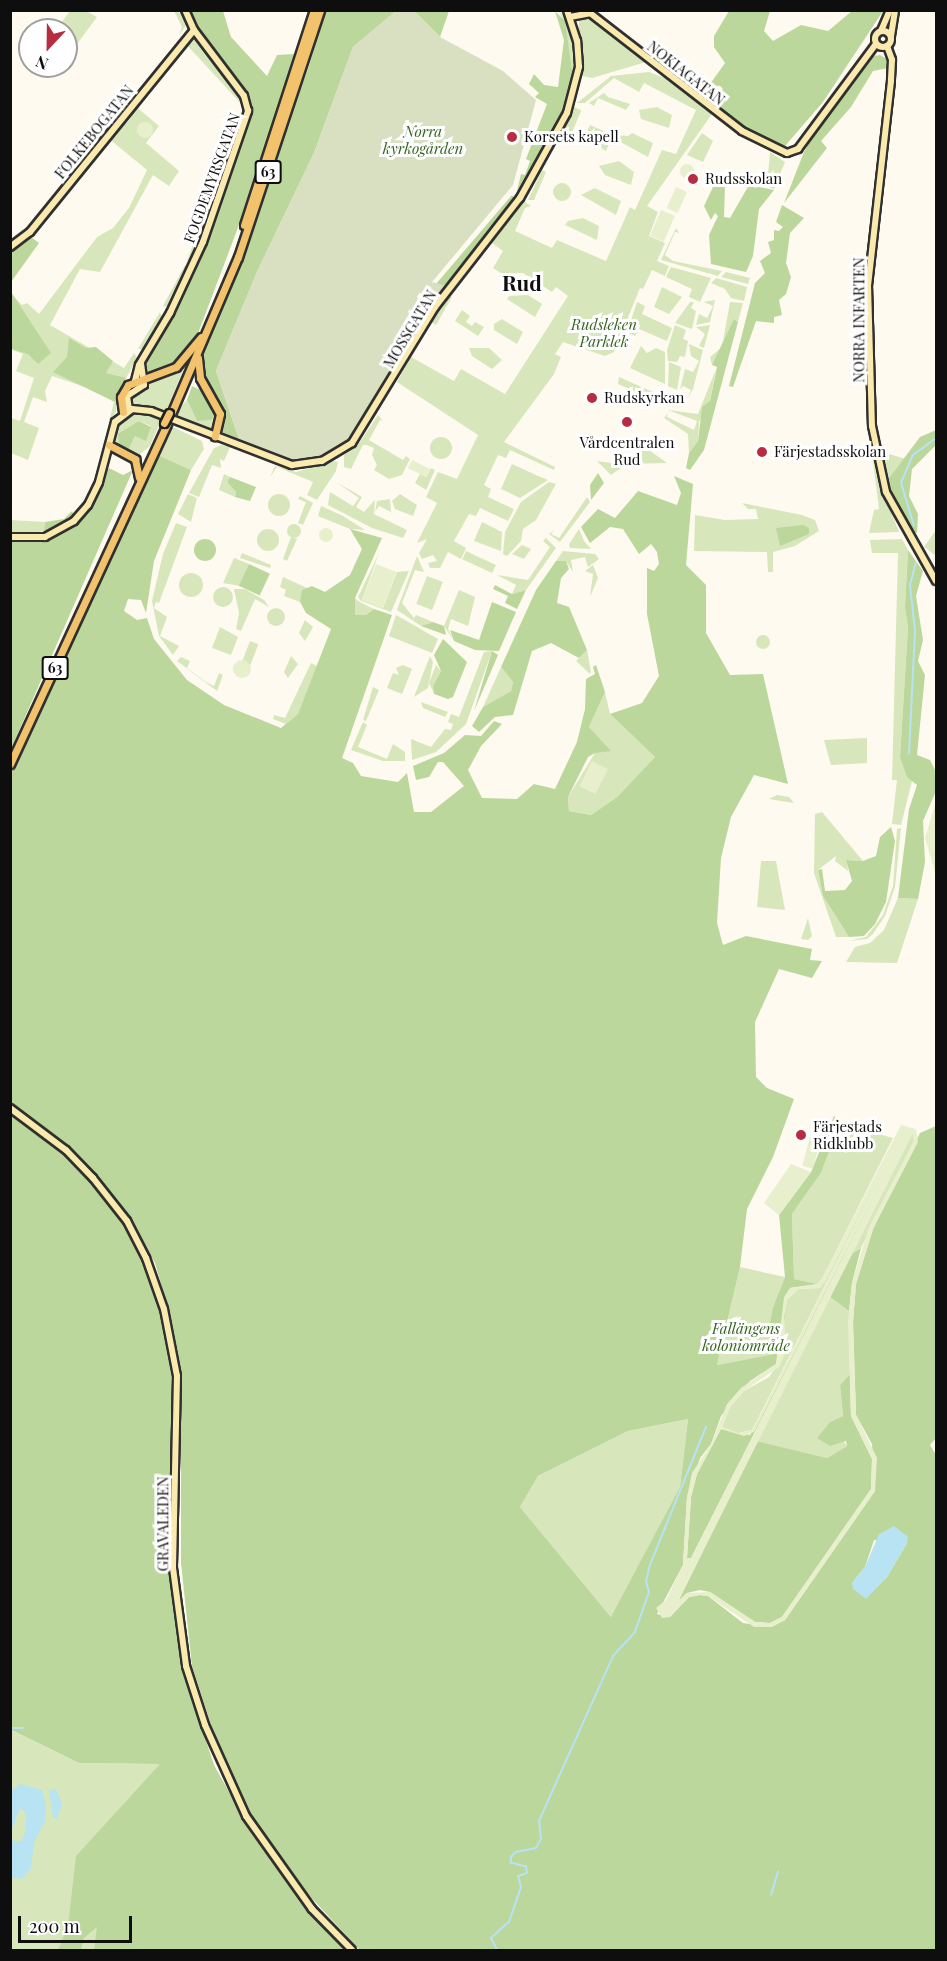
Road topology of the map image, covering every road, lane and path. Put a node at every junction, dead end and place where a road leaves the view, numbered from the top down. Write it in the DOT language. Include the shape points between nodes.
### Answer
graph roads {
  1 [pos="185,10"];
  2 [pos="314,10"];
  3 [pos="320,10"];
  4 [pos="890,10"];
  5 [pos="895,10"];
  6 [pos="568,14"];
  7 [pos="194,30"];
  8 [pos="880,31"];
  9 [pos="891,36"];
  10 [pos="876,44"];
  11 [pos="887,46"];
  12 [pos="10,247"];
  13 [pos="201,337"];
  14 [pos="199,352"];
  15 [pos="141,360"];
  16 [pos="143,378"];
  17 [pos="135,381"];
  18 [pos="203,385"];
  19 [pos="184,387"];
  20 [pos="126,411"];
  21 [pos="170,414"];
  22 [pos="166,424"];
  23 [pos="215,436"];
  24 [pos="109,445"];
  25 [pos="139,478"];
  26 [pos="10,537"];
  27 [pos="936,581"];
  28 [pos="10,754"];
  29 [pos="10,764"];
  30 [pos="10,1108"];
  31 [pos="352,1950"];
  1 -- 7 [label="street, FOGDEMYRSGATAN"];
  2 -- 13 [label="main road, 63" via="242,234"];
  3 -- 14 [label="main road, 63" via="262,190"];
  4 -- 8 [label="street"];
  5 -- 9 [label="street"];
  6 -- 10 [label="street, NOKIAGATAN" via="590,13 742,132 790,153 798,148"];
  6 -- 23 [label="street, MOSSGATAN" via="579,67 567,113 520,198 435,307 352,442 331,458 298,466"];
  7 -- 12 [label="street, FOLKEBOGATAN" via="30,232"];
  7 -- 15 [label="street, FOGDEMYRSGATAN" via="244,96 248,111 184,286"];
  8 -- 9 [label="street"];
  8 -- 10 [label="street" via="875,36"];
  9 -- 11 [label="street"];
  10 -- 11 [label="street"];
  11 -- 27 [label="street, NORRA INFARTEN" via="892,60 891,81 868,285 872,426 886,492"];
  13 -- 16 [label="main road" via="176,368"];
  13 -- 21 [label="main road, 63"];
  14 -- 18 [label="main road" via="197,366"];
  14 -- 19 [label="main road, 63"];
  15 -- 16 [label="street"];
  15 -- 17 [label="street, FOGDEMYRSGATAN"];
  16 -- 17 [label="main road"];
  16 -- 20 [label="street" via="143,386 127,396"];
  17 -- 20 [label="main road" via="122,393"];
  18 -- 19 [label="main road"];
  18 -- 23 [label="main road" via="220,414"];
  19 -- 21 [label="main road, 63"];
  20 -- 23 [label="street, MOSSGATAN" via="145,409"];
  20 -- 24 [label="street" via="113,425"];
  21 -- 22 [label="main road, 63, bridge"];
  22 -- 25 [label="main road, 63"];
  22 -- 29 [label="main road, 63"];
  24 -- 25 [label="main road" via="131,455"];
  24 -- 26 [label="street" via="94,493 74,521 45,537"];
  25 -- 28 [label="main road, 63"];
  30 -- 31 [label="street, GRAVALEDEN" via="66,1150 93,1178 127,1221 146,1258 169,1330 177,1376 173,1568 186,1666 205,1725 246,1816 312,1909"];
}
